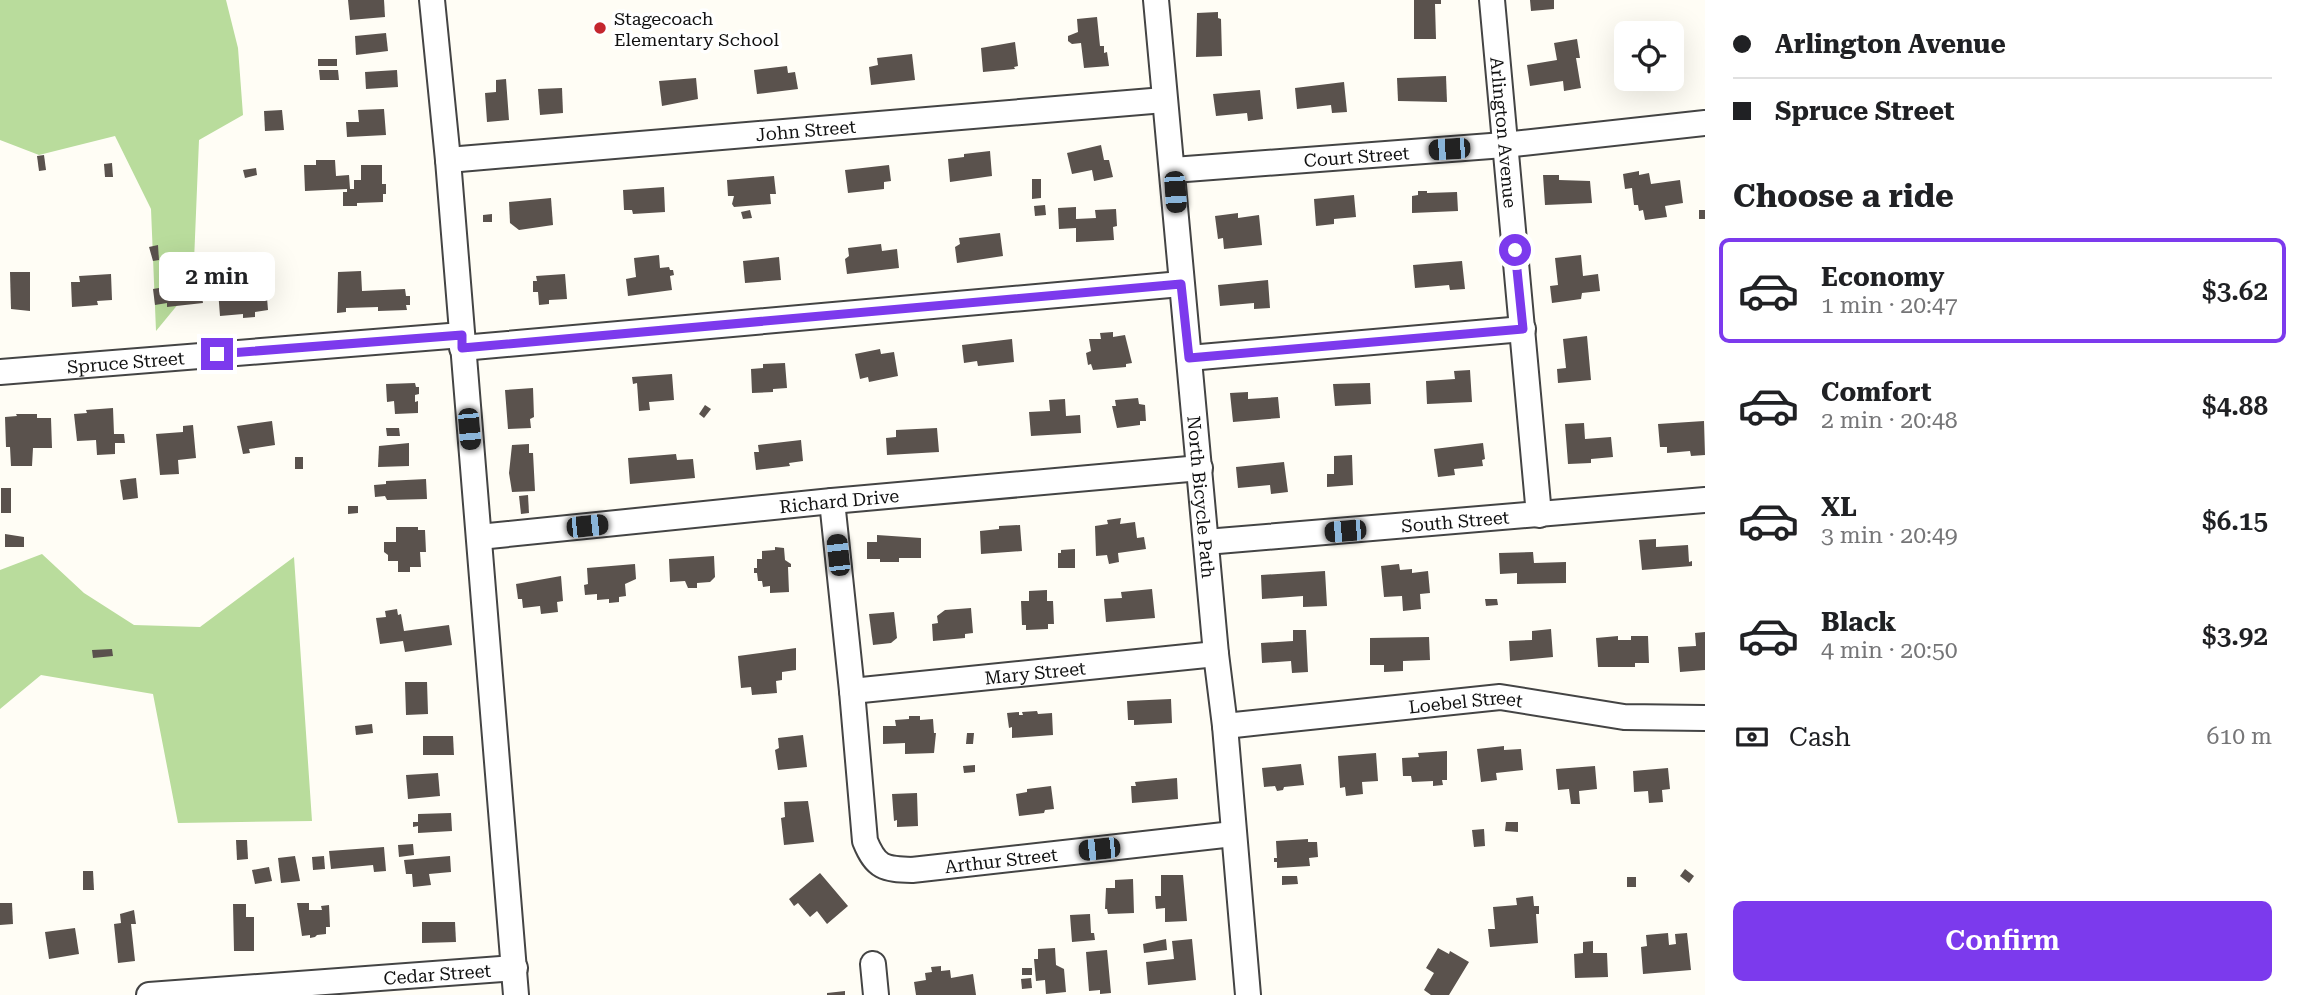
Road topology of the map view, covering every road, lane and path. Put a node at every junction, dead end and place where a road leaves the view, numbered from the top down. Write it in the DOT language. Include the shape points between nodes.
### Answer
graph roads {
  1 [pos="432,0"];
  2 [pos="1156,0"];
  3 [pos="1492,0"];
  4 [pos="1164,100"];
  5 [pos="1705,123"];
  6 [pos="1504,145"];
  7 [pos="448,160"];
  8 [pos="1173,170"];
  9 [pos="1181,284"];
  10 [pos="1523,329"];
  11 [pos="462,342"];
  12 [pos="1189,358"];
  13 [pos="0,372"];
  14 [pos="1200,468"];
  15 [pos="1705,500"];
  16 [pos="832,501"];
  17 [pos="1539,515"];
  18 [pos="479,537"];
  19 [pos="1206,542"];
  20 [pos="1216,654"];
  21 [pos="852,691"];
  22 [pos="1705,718"];
  23 [pos="1225,726"];
  24 [pos="1233,834"];
  25 [pos="873,964"];
  26 [pos="515,968"];
  27 [pos="149,995"];
  28 [pos="516,995"];
  29 [pos="876,995"];
  30 [pos="1248,995"];
  1 -- 7 [label="street"];
  2 -- 4 [label="street, North Bicycle Path"];
  3 -- 6 [label="street, Arlington Avenue"];
  4 -- 7 [label="street, John Street"];
  4 -- 8 [label="street, North Bicycle Path"];
  5 -- 6 [label="street, Court Street"];
  6 -- 8 [label="street, Court Street"];
  6 -- 10 [label="street, Arlington Avenue"];
  7 -- 11 [label="street"];
  8 -- 9 [label="street, North Bicycle Path"];
  9 -- 11 [label="street, Spruce Street"];
  9 -- 12 [label="street, North Bicycle Path"];
  10 -- 12 [label="street"];
  10 -- 17 [label="street, Arlington Avenue"];
  11 -- 13 [label="street, Spruce Street"];
  11 -- 18 [label="street"];
  12 -- 14 [label="street, North Bicycle Path"];
  14 -- 16 [label="street, Richard Drive"];
  14 -- 19 [label="street, North Bicycle Path"];
  15 -- 17 [label="street, South Street"];
  16 -- 18 [label="street, Richard Drive"];
  16 -- 21 [label="street"];
  17 -- 19 [label="street, South Street"];
  18 -- 26 [label="street"];
  19 -- 20 [label="street, North Bicycle Path"];
  20 -- 21 [label="street, Mary Street"];
  20 -- 23 [label="street, North Bicycle Path"];
  21 -- 24 [label="street, Arthur Street" via="865,841 873,859 892,869"];
  22 -- 23 [label="street, Loebel Street" via="1624,717 1500,697"];
  23 -- 24 [label="street, North Bicycle Path"];
  24 -- 30 [label="street, North Bicycle Path"];
  25 -- 29 [label="street"];
  26 -- 27 [label="street, Cedar Street"];
  26 -- 28 [label="street"];
}
